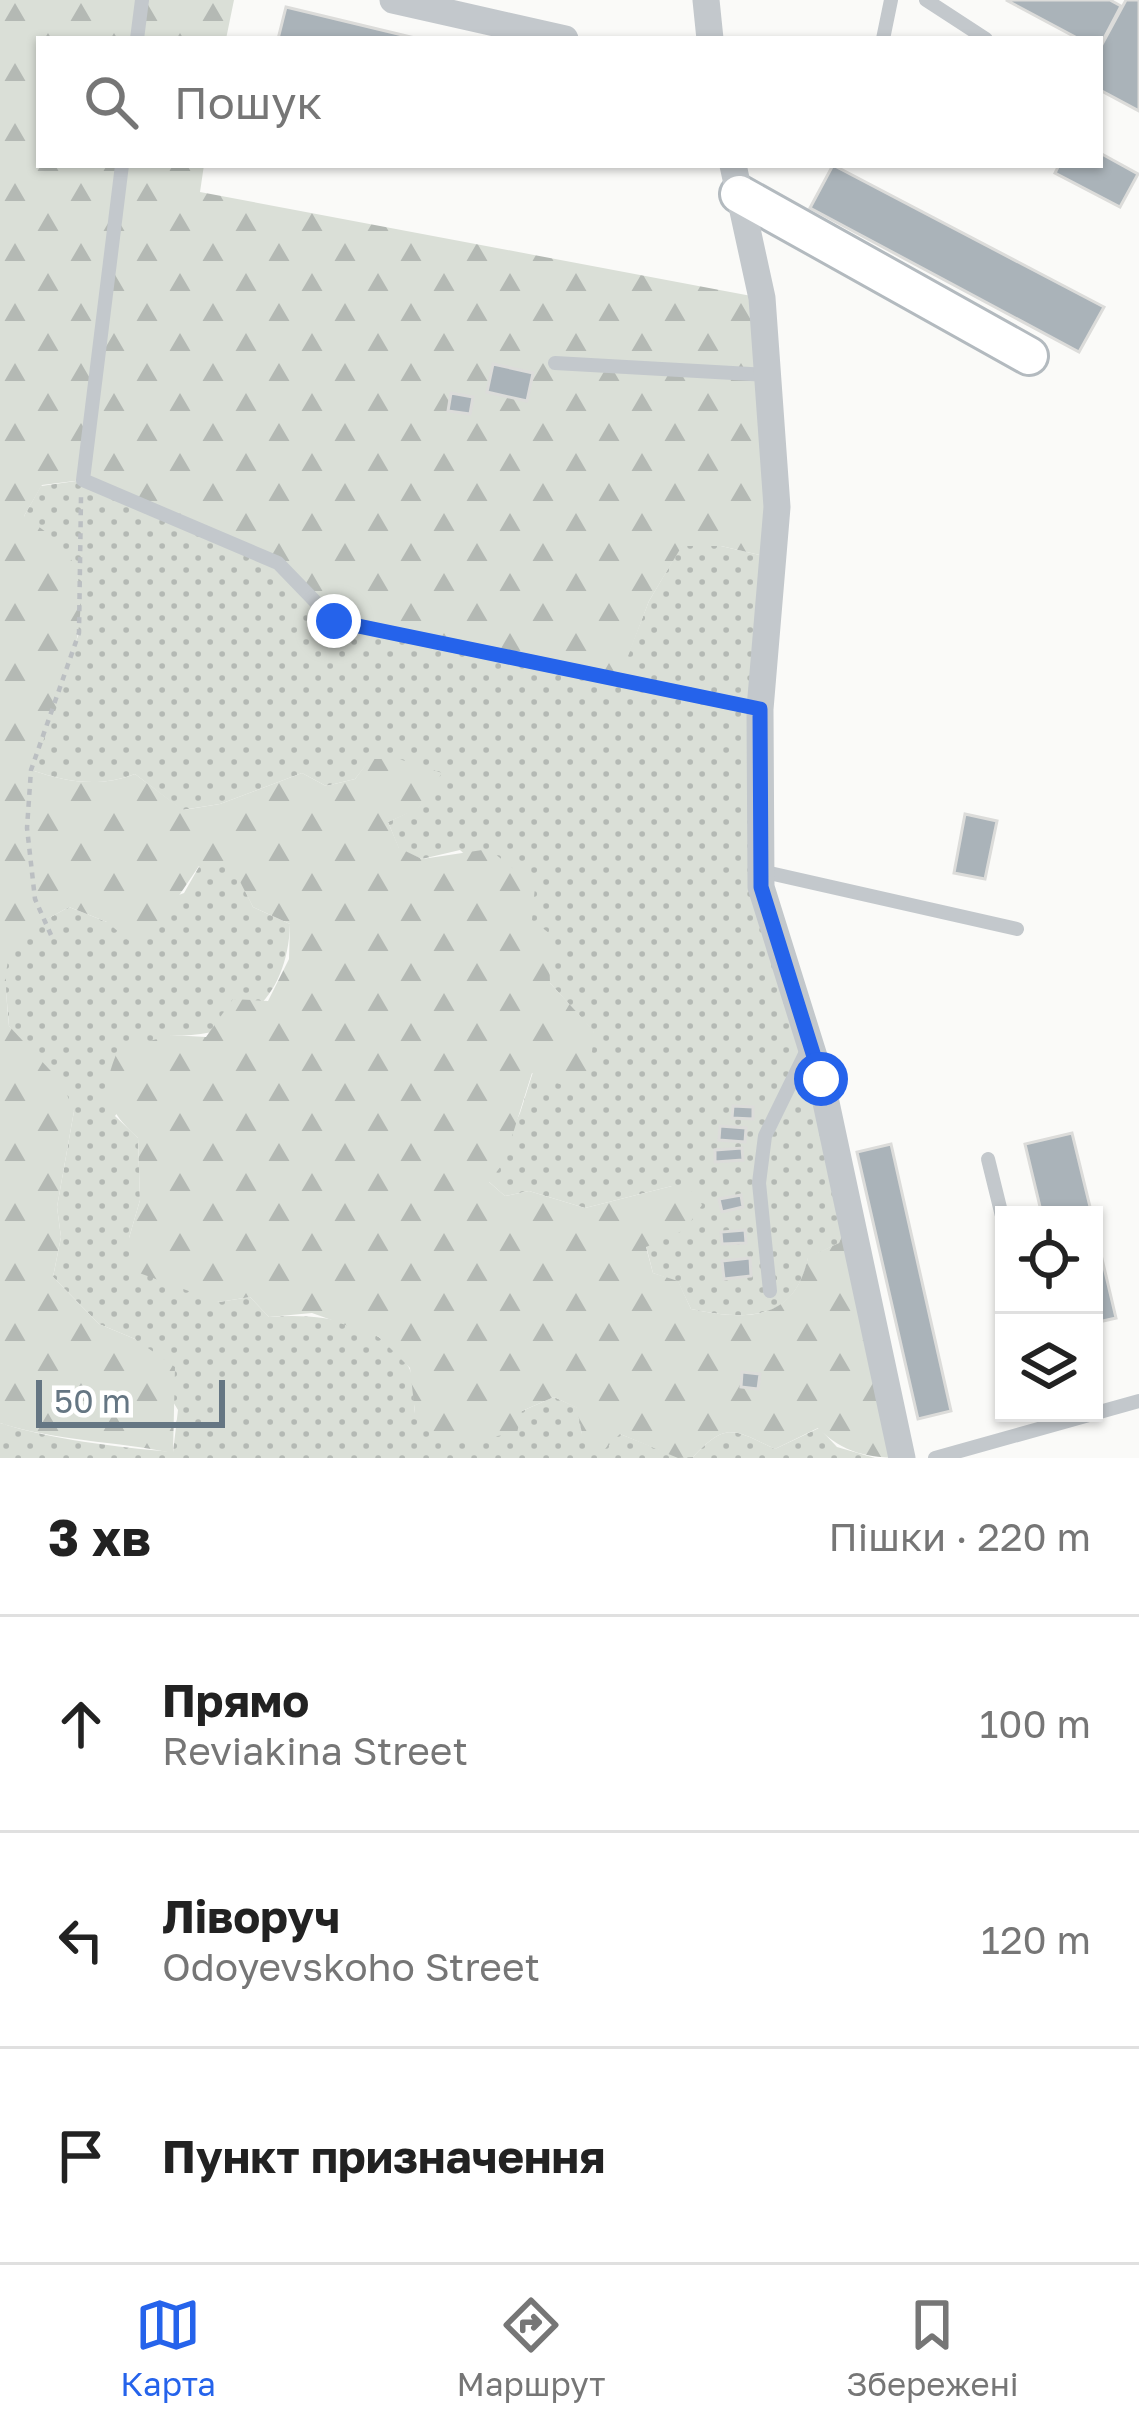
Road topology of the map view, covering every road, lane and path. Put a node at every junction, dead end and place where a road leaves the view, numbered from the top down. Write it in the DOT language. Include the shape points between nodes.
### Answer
graph roads {
  1 [pos="142,0"];
  2 [pos="393,0"];
  3 [pos="706,0"];
  4 [pos="891,0"];
  5 [pos="926,0"];
  6 [pos="137,36"];
  7 [pos="552,36"];
  8 [pos="710,36"];
  9 [pos="884,36"];
  10 [pos="981,36"];
  11 [pos="122,168"];
  12 [pos="736,180"];
  13 [pos="1029,356"];
  14 [pos="555,362"];
  15 [pos="768,375"];
  16 [pos="83,480"];
  17 [pos="760,709"];
  18 [pos="761,872"];
  19 [pos="1017,929"];
  20 [pos="51,935"];
  21 [pos="810,1044"];
  22 [pos="988,1159"];
  23 [pos="1000,1206"];
  24 [pos="770,1291"];
  25 [pos="1139,1401"];
  26 [pos="1103,1408"];
  27 [pos="1043,1422"];
  28 [pos="902,1458"];
  29 [pos="934,1458"];
  1 -- 6 [label="lane"];
  2 -- 7 [label="street"];
  3 -- 8 [label="street"];
  4 -- 9 [label="lane"];
  5 -- 10 [label="lane"];
  11 -- 16 [label="lane"];
  12 -- 13 [label="street"];
  12 -- 15 [label="street" via="762,298"];
  14 -- 15 [label="lane"];
  15 -- 17 [label="street" via="777,507"];
  16 -- 17 [label="lane" via="278,563 334,621"];
  16 -- 20 [label="path" via="79,633 29,789 35,899"];
  17 -- 18 [label="street"];
  18 -- 19 [label="lane"];
  18 -- 21 [label="street"];
  21 -- 24 [label="lane" via="765,1136 759,1183"];
  21 -- 28 [label="street"];
  22 -- 23 [label="lane"];
  25 -- 26 [label="lane"];
  27 -- 29 [label="lane"];
}
